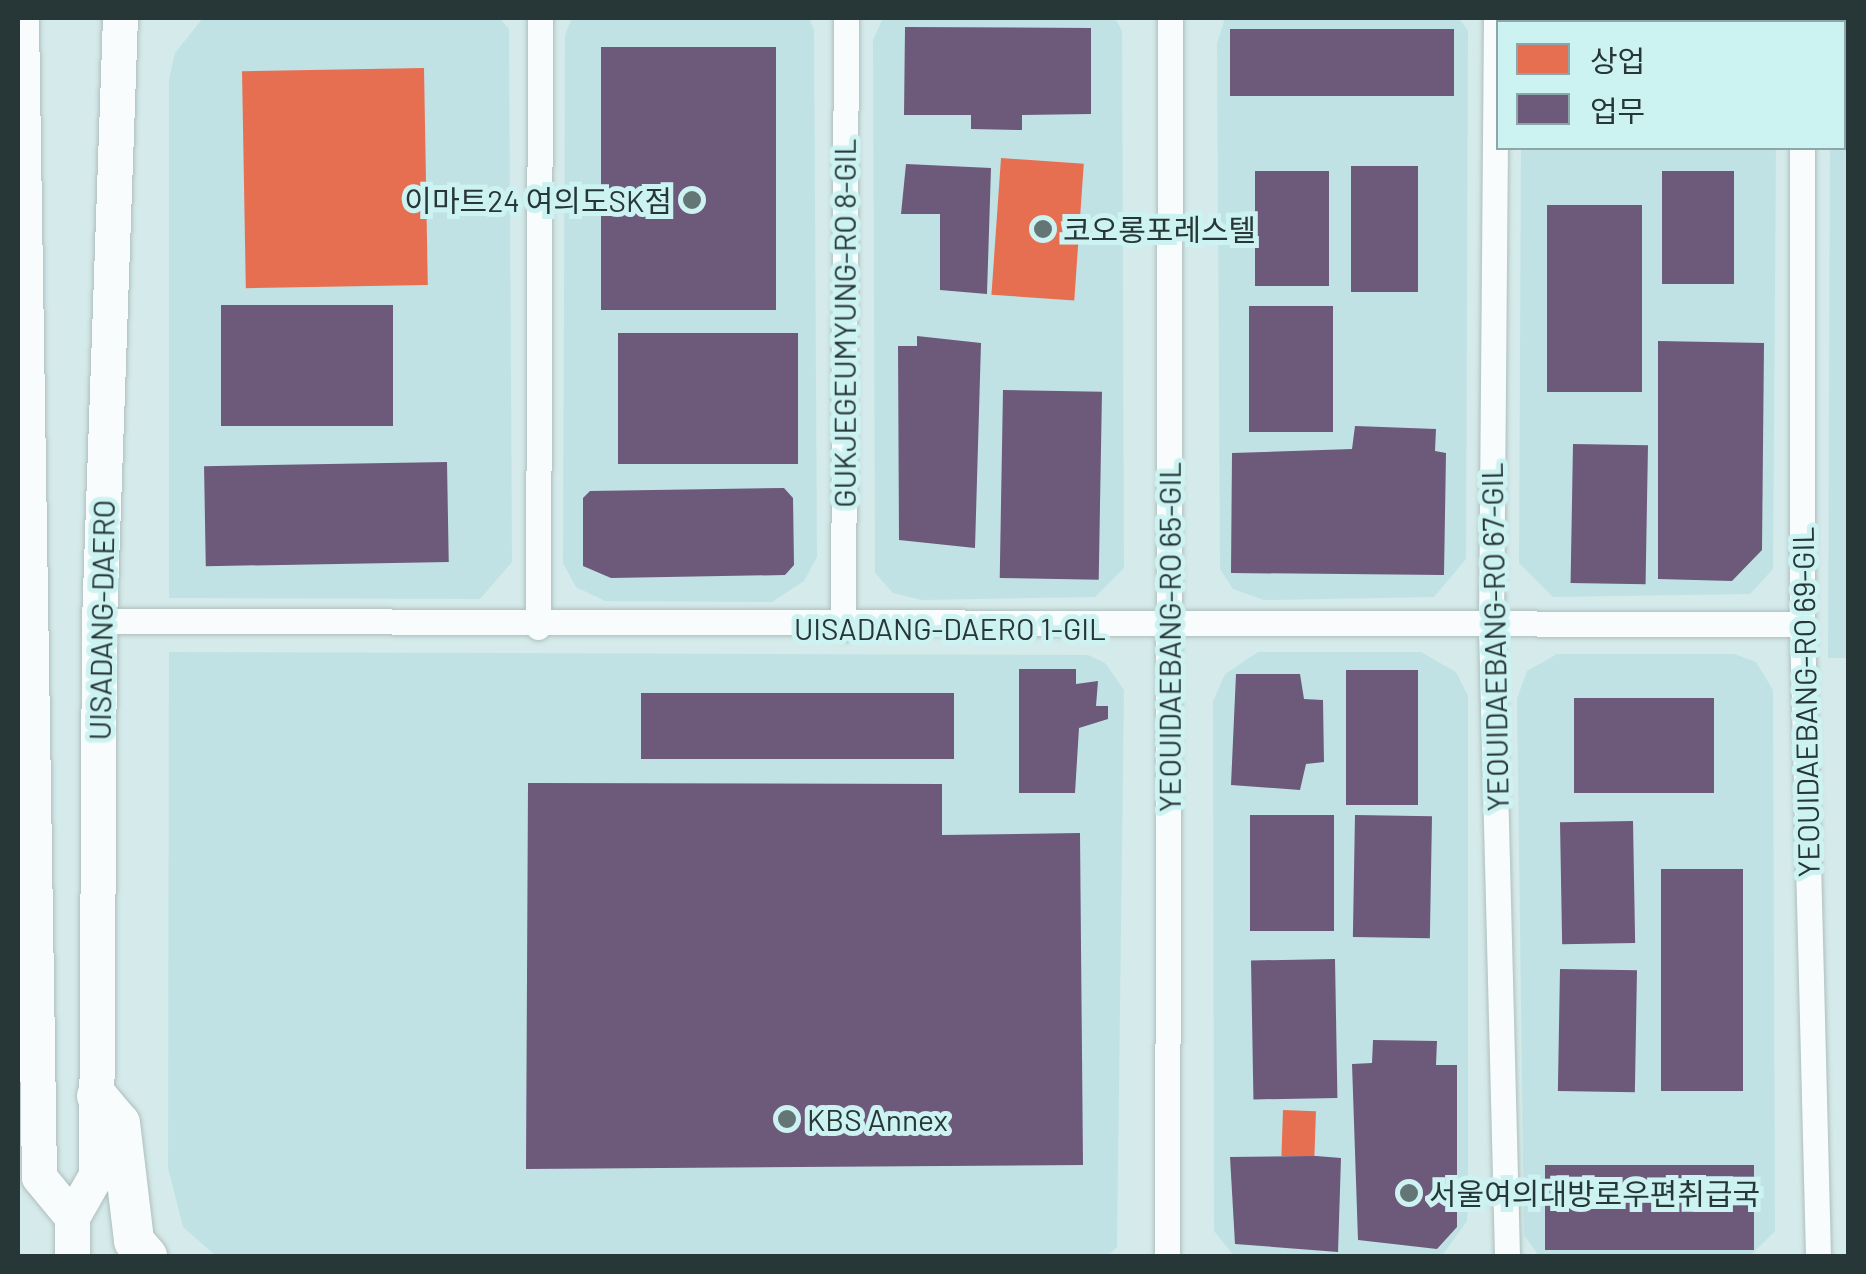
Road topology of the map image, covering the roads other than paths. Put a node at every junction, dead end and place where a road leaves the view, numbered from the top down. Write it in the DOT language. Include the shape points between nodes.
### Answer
graph roads {
  1 [pos="21,18"];
  2 [pos="120,18"];
  3 [pos="540,18"];
  4 [pos="846,18"];
  5 [pos="1170,18"];
  6 [pos="1496,18"];
  7 [pos="1802,150"];
  8 [pos="98,622"];
  9 [pos="1802,624"];
  10 [pos="538,627"];
  11 [pos="843,628"];
  12 [pos="1169,628"];
  13 [pos="1491,628"];
  14 [pos="24,736"];
  15 [pos="97,1096"];
  16 [pos="72,1217"];
  17 [pos="72,1256"];
  18 [pos="146,1256"];
  19 [pos="1167,1256"];
  20 [pos="1507,1256"];
  21 [pos="1818,1256"];
  1 -- 14 [label="main road"];
  2 -- 8 [label="main road, UISADANG-DAERO"];
  3 -- 10 [label="street"];
  4 -- 11 [label="street, GUKJEGEUMYUNG-RO 8-GIL"];
  5 -- 12 [label="street, YEOUIDAEBANG-RO 65-GIL"];
  6 -- 13 [label="street, YEOUIDAEBANG-RO 67-GIL"];
  7 -- 9 [label="street, YEOUIDAEBANG-RO 69-GIL"];
  8 -- 10 [label="street, UISADANG-DAERO 1-GIL"];
  8 -- 15 [label="main road, UISADANG-DAERO"];
  9 -- 13 [label="street, UISADANG-DAERO 1-GIL"];
  9 -- 21 [label="street, YEOUIDAEBANG-RO 69-GIL"];
  10 -- 11 [label="street, UISADANG-DAERO 1-GIL"];
  11 -- 12 [label="street, UISADANG-DAERO 1-GIL"];
  12 -- 13 [label="street, UISADANG-DAERO 1-GIL"];
  12 -- 19 [label="street, YEOUIDAEBANG-RO 65-GIL"];
  13 -- 20 [label="street, YEOUIDAEBANG-RO 67-GIL"];
  14 -- 16 [label="main road" via="40,1177"];
  15 -- 16 [label="main road, UISADANG-DAERO" via="96,1175"];
  15 -- 18 [label="main road" via="120,1123 134,1241"];
  16 -- 17 [label="main road, UISADANG-DAERO"];
}
